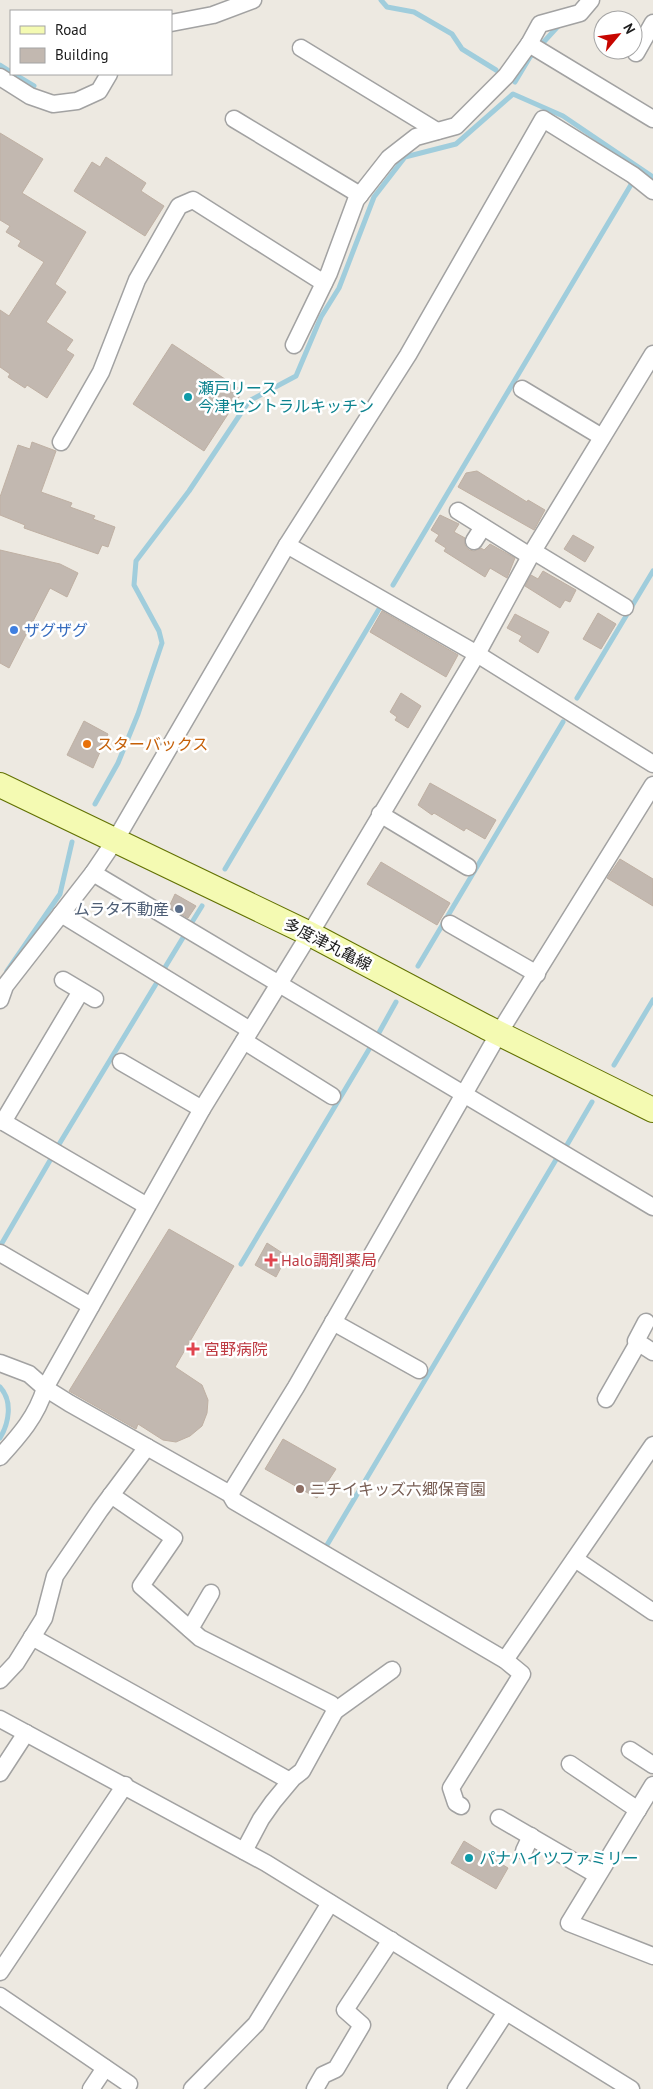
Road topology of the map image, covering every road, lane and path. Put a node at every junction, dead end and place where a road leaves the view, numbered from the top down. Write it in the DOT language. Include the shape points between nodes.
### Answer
graph roads {
  1 [pos="253,0"];
  2 [pos="591,0"];
  3 [pos="172,23"];
  4 [pos="653,23"];
  5 [pos="643,41"];
  6 [pos="530,44"];
  7 [pos="302,48"];
  8 [pos="108,75"];
  9 [pos="0,76"];
  10 [pos="234,118"];
  11 [pos="653,119"];
  12 [pos="437,131"];
  13 [pos="653,190"];
  14 [pos="360,195"];
  15 [pos="324,283"];
  16 [pos="294,345"];
  17 [pos="653,354"];
  18 [pos="522,389"];
  19 [pos="602,437"];
  20 [pos="60,442"];
  21 [pos="458,511"];
  22 [pos="483,527"];
  23 [pos="474,541"];
  24 [pos="287,545"];
  25 [pos="532,554"];
  26 [pos="624,607"];
  27 [pos="476,654"];
  28 [pos="653,764"];
  29 [pos="0,785"];
  30 [pos="653,785"];
  31 [pos="380,814"];
  32 [pos="116,839"];
  33 [pos="468,867"];
  34 [pos="93,873"];
  35 [pos="61,914"];
  36 [pos="450,924"];
  37 [pos="310,934"];
  38 [pos="537,974"];
  39 [pos="63,980"];
  40 [pos="279,984"];
  41 [pos="81,990"];
  42 [pos="95,999"];
  43 [pos="0,1000"];
  44 [pos="499,1033"];
  45 [pos="247,1036"];
  46 [pos="121,1062"];
  47 [pos="464,1094"];
  48 [pos="332,1096"];
  49 [pos="202,1109"];
  50 [pos="653,1110"];
  51 [pos="2,1121"];
  52 [pos="148,1206"];
  53 [pos="653,1207"];
  54 [pos="0,1253"];
  55 [pos="91,1306"];
  56 [pos="333,1322"];
  57 [pos="646,1322"];
  58 [pos="638,1343"];
  59 [pos="653,1352"];
  60 [pos="0,1363"];
  61 [pos="419,1370"];
  62 [pos="45,1388"];
  63 [pos="606,1399"];
  64 [pos="653,1445"];
  65 [pos="147,1447"];
  66 [pos="0,1457"];
  67 [pos="230,1494"];
  68 [pos="111,1495"];
  69 [pos="574,1559"];
  70 [pos="211,1593"];
  71 [pos="653,1612"];
  72 [pos="190,1629"];
  73 [pos="32,1636"];
  74 [pos="505,1660"];
  75 [pos="392,1670"];
  76 [pos="0,1680"];
  77 [pos="335,1711"];
  78 [pos="0,1719"];
  79 [pos="26,1732"];
  80 [pos="630,1750"];
  81 [pos="570,1764"];
  82 [pos="653,1765"];
  83 [pos="0,1773"];
  84 [pos="290,1781"];
  85 [pos="125,1785"];
  86 [pos="653,1785"];
  87 [pos="461,1806"];
  88 [pos="638,1810"];
  89 [pos="499,1818"];
  90 [pos="244,1851"];
  91 [pos="597,1875"];
  92 [pos="330,1903"];
  93 [pos="391,1940"];
  94 [pos="653,1956"];
  95 [pos="0,1972"];
  96 [pos="0,1996"];
  97 [pos="506,2012"];
  98 [pos="105,2068"];
  99 [pos="129,2084"];
  100 [pos="91,2089"];
  101 [pos="192,2089"];
  102 [pos="315,2089"];
  103 [pos="456,2089"];
  104 [pos="631,2089"];
  1 -- 3 [label="street" via="213,15"];
  2 -- 6 [label="street" via="580,13 540,24"];
  4 -- 5 [label="street"];
  6 -- 11 [label="street"];
  6 -- 12 [label="street" via="506,76 456,126"];
  7 -- 12 [label="street"];
  8 -- 9 [label="street" via="99,91 77,101 53,104 30,96"];
  10 -- 14 [label="street"];
  12 -- 14 [label="street" via="416,137 389,158"];
  13 -- 24 [label="street" via="543,119 408,354"];
  14 -- 15 [label="street"];
  15 -- 16 [label="street"];
  15 -- 20 [label="street" via="193,200 179,206 137,280 101,372"];
  17 -- 19 [label="street"];
  18 -- 19 [label="street"];
  19 -- 25 [label="street"];
  21 -- 22 [label="street"];
  22 -- 23 [label="street"];
  22 -- 25 [label="street"];
  24 -- 27 [label="street"];
  24 -- 32 [label="street"];
  25 -- 26 [label="street"];
  25 -- 27 [label="street"];
  27 -- 28 [label="street"];
  27 -- 31 [label="street"];
  29 -- 32 [label="main road, 多度津丸亀線"];
  30 -- 38 [label="street"];
  31 -- 33 [label="street"];
  31 -- 37 [label="street"];
  32 -- 34 [label="street"];
  32 -- 37 [label="main road, 多度津丸亀線"];
  34 -- 35 [label="street"];
  34 -- 40 [label="street"];
  35 -- 43 [label="street" via="6,986"];
  35 -- 45 [label="street"];
  36 -- 38 [label="street"];
  37 -- 40 [label="street"];
  37 -- 44 [label="main road, 多度津丸亀線"];
  38 -- 44 [label="street"];
  39 -- 41 [label="street"];
  40 -- 45 [label="street"];
  40 -- 47 [label="street"];
  41 -- 42 [label="street"];
  41 -- 51 [label="street"];
  44 -- 47 [label="street"];
  44 -- 50 [label="main road, 多度津丸亀線"];
  45 -- 48 [label="street"];
  45 -- 49 [label="street"];
  46 -- 49 [label="street"];
  47 -- 53 [label="street"];
  47 -- 56 [label="street"];
  49 -- 52 [label="street"];
  51 -- 52 [label="street"];
  52 -- 55 [label="street"];
  54 -- 55 [label="street"];
  55 -- 62 [label="street"];
  56 -- 61 [label="street"];
  56 -- 67 [label="street"];
  57 -- 58 [label="street" via="636,1341"];
  58 -- 59 [label="street"];
  58 -- 63 [label="street"];
  60 -- 62 [label="street" via="28,1374"];
  62 -- 65 [label="street"];
  62 -- 66 [label="street" via="41,1402 25,1429"];
  64 -- 69 [label="street"];
  65 -- 67 [label="street"];
  65 -- 68 [label="street"];
  67 -- 74 [label="street" via="234,1502"];
  68 -- 72 [label="street" via="174,1538 140,1586"];
  68 -- 73 [label="street" via="55,1576 44,1618"];
  69 -- 71 [label="street"];
  69 -- 74 [label="street"];
  70 -- 72 [label="street"];
  72 -- 77 [label="street" via="200,1638 331,1704"];
  73 -- 76 [label="street" via="16,1663"];
  73 -- 84 [label="street"];
  74 -- 87 [label="street" via="522,1674 451,1788"];
  75 -- 77 [label="street"];
  77 -- 84 [label="street" via="302,1771"];
  78 -- 79 [label="street"];
  79 -- 83 [label="street"];
  79 -- 85 [label="street"];
  80 -- 82 [label="street"];
  81 -- 88 [label="street"];
  84 -- 90 [label="street" via="261,1819"];
  85 -- 90 [label="street"];
  85 -- 95 [label="street"];
  86 -- 88 [label="street"];
  88 -- 91 [label="street"];
  89 -- 91 [label="street" via="527,1843"];
  90 -- 92 [label="street"];
  91 -- 94 [label="street" via="569,1923"];
  92 -- 93 [label="street"];
  92 -- 101 [label="street" via="256,2024"];
  93 -- 97 [label="street"];
  93 -- 102 [label="street" via="345,2010 362,2026 336,2068 322,2075"];
  96 -- 98 [label="street"];
  97 -- 103 [label="street"];
  97 -- 104 [label="street"];
  98 -- 99 [label="street"];
  98 -- 100 [label="street"];
}
